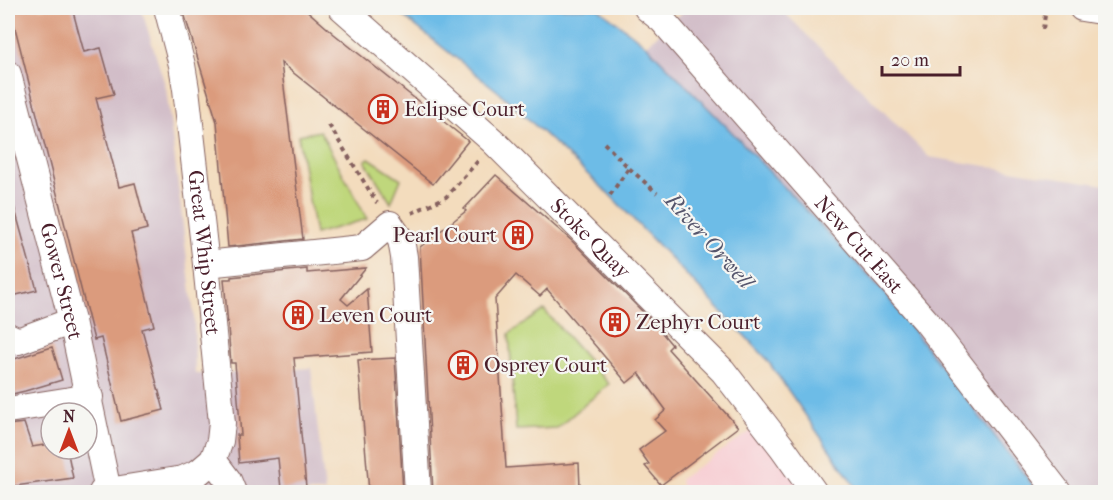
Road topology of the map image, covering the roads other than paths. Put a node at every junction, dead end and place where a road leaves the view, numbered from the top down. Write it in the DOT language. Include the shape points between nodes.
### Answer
graph roads {
  1 [pos="166,8"];
  2 [pos="342,8"];
  3 [pos="1082,8"];
  4 [pos="1106,12"];
  5 [pos="655,14"];
  6 [pos="8,74"];
  7 [pos="11,104"];
  8 [pos="353,255"];
  9 [pos="404,258"];
  10 [pos="206,264"];
  11 [pos="72,321"];
  12 [pos="8,336"];
  13 [pos="90,397"];
  14 [pos="8,410"];
  15 [pos="213,460"];
  16 [pos="105,492"];
  17 [pos="233,492"];
  18 [pos="418,492"];
  19 [pos="814,492"];
  20 [pos="1058,492"];
  1 -- 10 [label="street, Great Whip Street" via="186,89"];
  2 -- 19 [label="street, Stoke Quay" via="494,142 723,371"];
  3 -- 4 [label="street"];
  5 -- 20 [label="street, New Cut East" via="926,321"];
  6 -- 7 [label="street, Gower Street"];
  7 -- 11 [label="street, Gower Street"];
  8 -- 9 [label="street"];
  8 -- 9 [label="street" via="390,224 401,240"];
  8 -- 10 [label="street"];
  9 -- 18 [label="street"];
  10 -- 15 [label="street, Great Whip Street" via="222,423"];
  11 -- 12 [label="street" via="18,341"];
  11 -- 13 [label="street, Gower Street"];
  13 -- 14 [label="street"];
  13 -- 16 [label="street, Gower Street"];
  15 -- 16 [label="street" via="183,479"];
  15 -- 17 [label="street"];
}
